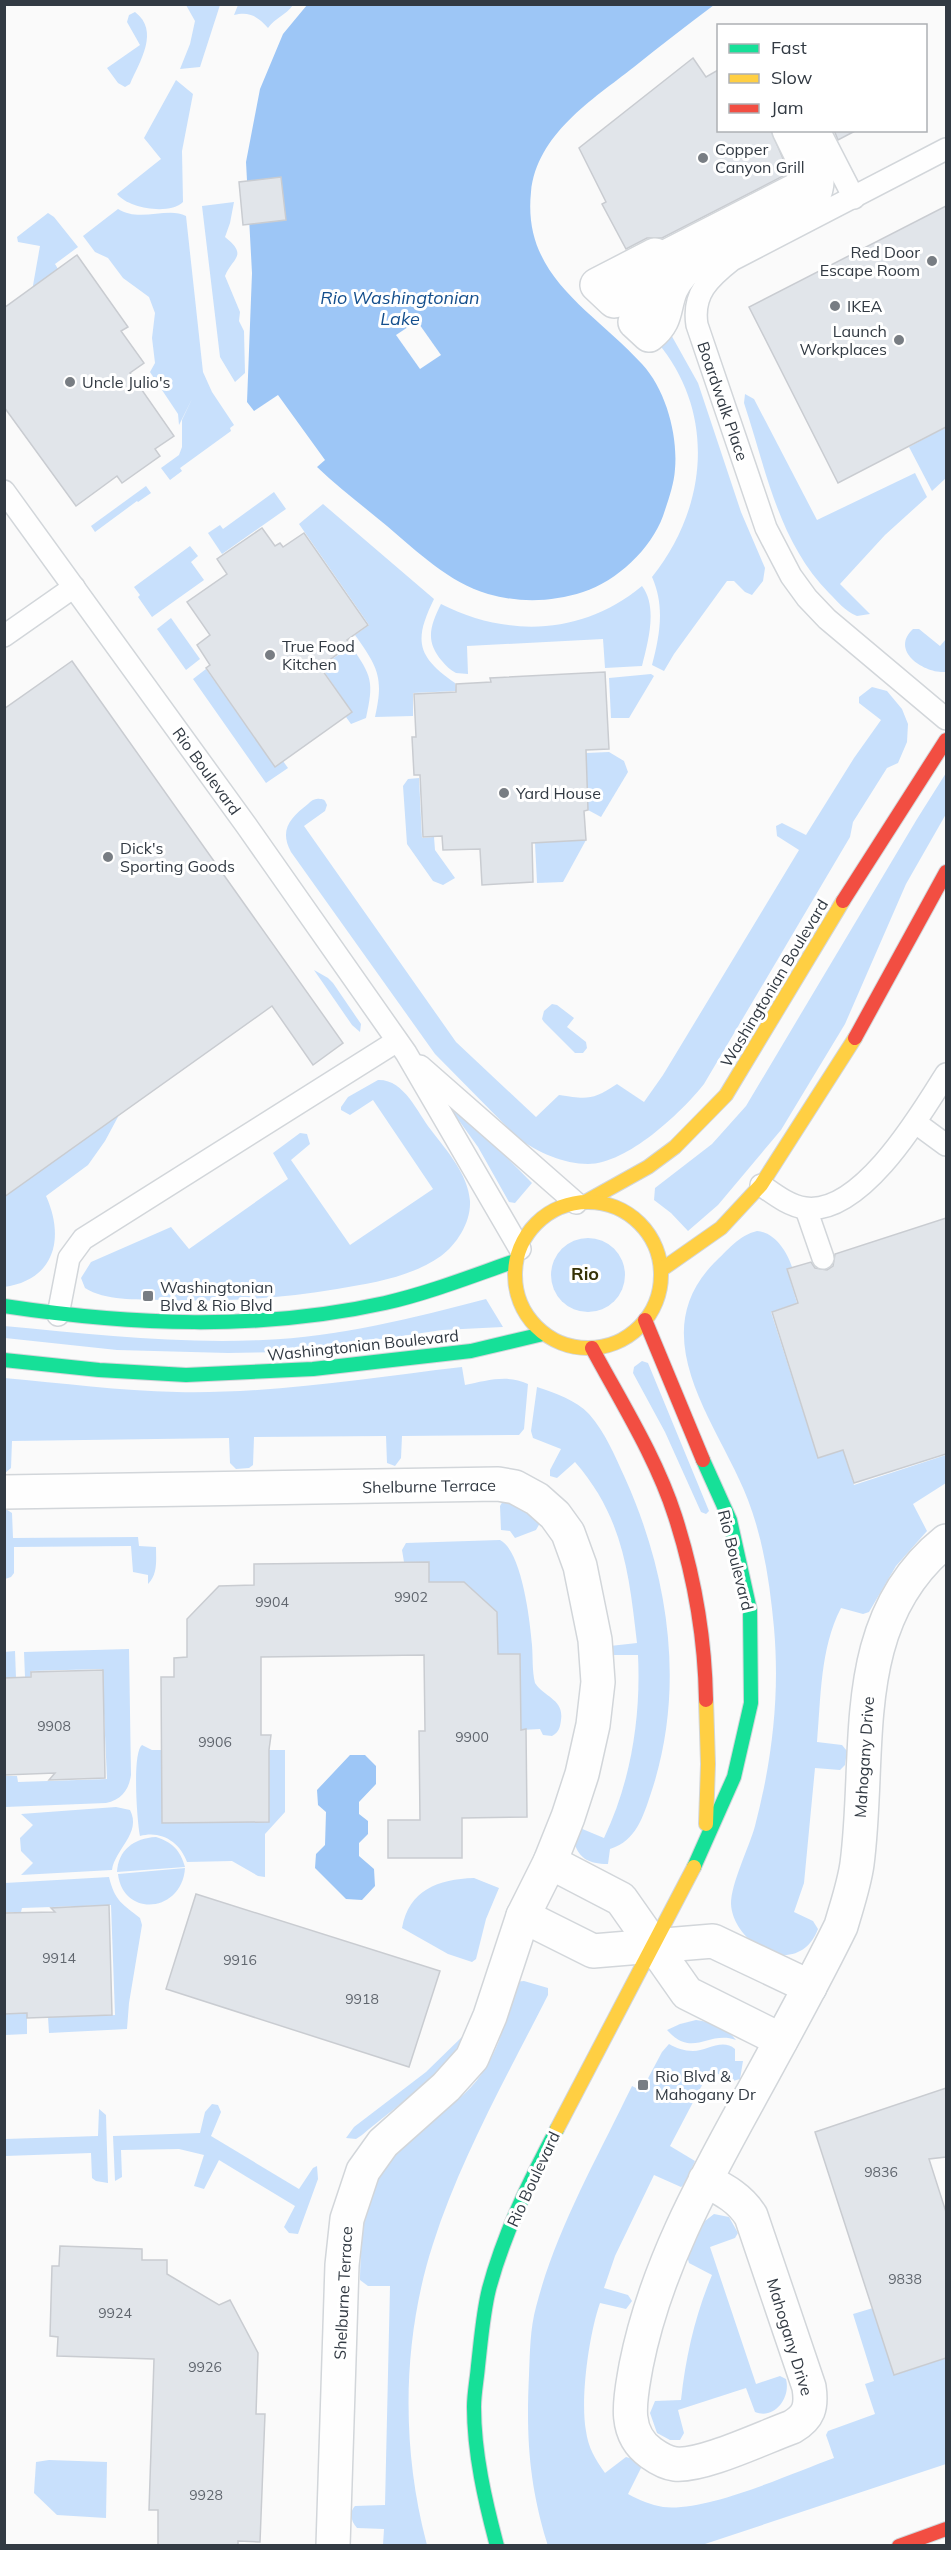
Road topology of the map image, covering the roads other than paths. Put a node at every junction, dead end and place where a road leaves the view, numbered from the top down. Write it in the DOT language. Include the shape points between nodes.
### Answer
graph roads {
  1 [pos="790,132"];
  2 [pos="798,132"];
  3 [pos="820,132"];
  4 [pos="946,149"];
  5 [pos="854,198"];
  6 [pos="4,491"];
  7 [pos="74,587"];
  8 [pos="4,636"];
  9 [pos="946,719"];
  10 [pos="946,740"];
  11 [pos="946,872"];
  12 [pos="402,1047"];
  13 [pos="946,1074"];
  14 [pos="915,1123"];
  15 [pos="946,1145"];
  16 [pos="761,1185"];
  17 [pos="581,1202"];
  18 [pos="807,1209"];
  19 [pos="518,1255"];
  20 [pos="823,1258"];
  21 [pos="661,1270"];
  22 [pos="4,1306"];
  23 [pos="58,1315"];
  24 [pos="645,1320"];
  25 [pos="543,1334"];
  26 [pos="592,1348"];
  27 [pos="4,1360"];
  28 [pos="4,1492"];
  29 [pos="946,1541"];
  30 [pos="705,1843"];
  31 [pos="550,1862"];
  32 [pos="523,1916"];
  33 [pos="653,1945"];
  34 [pos="810,1987"];
  35 [pos="781,2040"];
  36 [pos="705,2180"];
  37 [pos="946,2529"];
  38 [pos="333,2546"];
  39 [pos="497,2546"];
  40 [pos="899,2546"];
  1 -- 2 [label="street" via="814,181 658,261 655,255 597,285 614,301 656,278 645,310 635,322 649,334 666,315 671,289 687,267 812,198 819,177"];
  3 -- 5 [label="lane"];
  4 -- 5 [label="lane, Boardwalk Place"];
  5 -- 9 [label="lane, Boardwalk Place" via="732,261 715,274 704,285 697,302 697,325 766,528 791,576 828,619"];
  6 -- 7 [label="lane, Rio Boulevard"];
  7 -- 8 [label="lane"];
  7 -- 12 [label="lane, Rio Boulevard"];
  10 -- 17 [label="street, Washingtonian Boulevard" via="865,864 726,1095 675,1147 648,1167"];
  11 -- 16 [label="street" via="868,1018"];
  12 -- 17 [label="lane, Rio Boulevard"];
  12 -- 19 [label="lane, Rio Boulevard"];
  12 -- 23 [label="lane" via="83,1239 69,1258"];
  13 -- 14 [label="lane"];
  14 -- 15 [label="lane"];
  14 -- 18 [label="lane" via="855,1191 822,1207"];
  16 -- 18 [label="lane"];
  16 -- 21 [label="street" via="721,1228"];
  17 -- 19 [label="street" via="562,1206 541,1218 524,1237"];
  17 -- 21 [label="street" via="610,1205 632,1215 652,1239"];
  18 -- 20 [label="lane"];
  19 -- 23 [label="street, Washingtonian Boulevard" via="451,1284 385,1303 302,1318 148,1322"];
  19 -- 25 [label="street" via="514,1281 519,1301"];
  21 -- 24 [label="street" via="660,1288"];
  22 -- 23 [label="street, Washingtonian Boulevard"];
  24 -- 26 [label="street" via="630,1335"];
  24 -- 30 [label="street, Rio Boulevard" via="730,1520 750,1611 751,1703 734,1777"];
  25 -- 26 [label="street" via="566,1345"];
  25 -- 27 [label="street, Washingtonian Boulevard" via="471,1351 302,1370 186,1375"];
  26 -- 30 [label="street, Rio Boulevard" via="649,1454 675,1515 699,1611 708,1752"];
  28 -- 31 [label="street, Shelburne Terrace" via="498,1484 515,1487 537,1499 568,1533 580,1566 595,1640 598,1682 582,1774"];
  29 -- 34 [label="street, Mahogany Drive" via="914,1572 876,1647 867,1700 852,1892 841,1926"];
  30 -- 33 [label="street, Rio Boulevard"];
  31 -- 32 [label="street, Shelburne Terrace"];
  31 -- 33 [label="street" via="621,1899"];
  32 -- 33 [label="street" via="593,1952"];
  32 -- 38 [label="street, Shelburne Terrace" via="472,2058 446,2087 383,2143 363,2171 346,2219"];
  33 -- 34 [label="street" via="713,1941"];
  33 -- 35 [label="street" via="687,1994"];
  33 -- 39 [label="street, Rio Boulevard" via="534,2172 506,2237 489,2290 474,2406 479,2461"];
  34 -- 35 [label="street, Mahogany Drive"];
  35 -- 36 [label="street, Mahogany Drive"];
  36 -- 36 [label="street, Mahogany Drive" via="733,2195 751,2217 811,2399 809,2411 792,2427 693,2463 675,2464 660,2460 634,2436 630,2402 650,2308"];
  37 -- 40 [label="street"];
}
